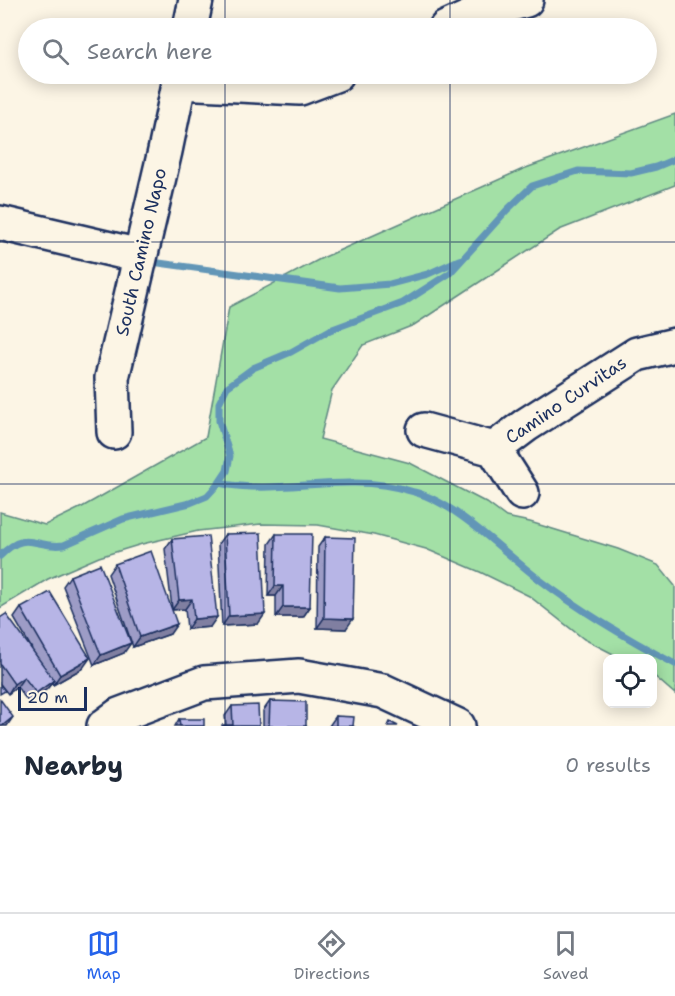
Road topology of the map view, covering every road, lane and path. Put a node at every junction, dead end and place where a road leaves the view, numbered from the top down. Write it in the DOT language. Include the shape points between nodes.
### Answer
graph roads {
  1 [pos="196,0"];
  2 [pos="526,0"];
  3 [pos="192,18"];
  4 [pos="470,18"];
  5 [pos="179,84"];
  6 [pos="252,84"];
  7 [pos="311,84"];
  8 [pos="0,223"];
  9 [pos="140,256"];
  10 [pos="675,345"];
  11 [pos="424,430"];
  12 [pos="114,432"];
  13 [pos="494,449"];
  14 [pos="522,493"];
  15 [pos="104,726"];
  16 [pos="458,726"];
  1 -- 3 [label="street"];
  2 -- 4 [label="street"];
  5 -- 9 [label="street, South Camino Napo"];
  6 -- 7 [label="street" via="300,88"];
  8 -- 9 [label="street"];
  9 -- 12 [label="street, South Camino Napo" via="111,378"];
  10 -- 13 [label="street, Camino Curvitas" via="637,354"];
  11 -- 13 [label="street"];
  13 -- 14 [label="street"];
  15 -- 16 [label="street" via="119,715 204,682 299,676 383,691"];
}
